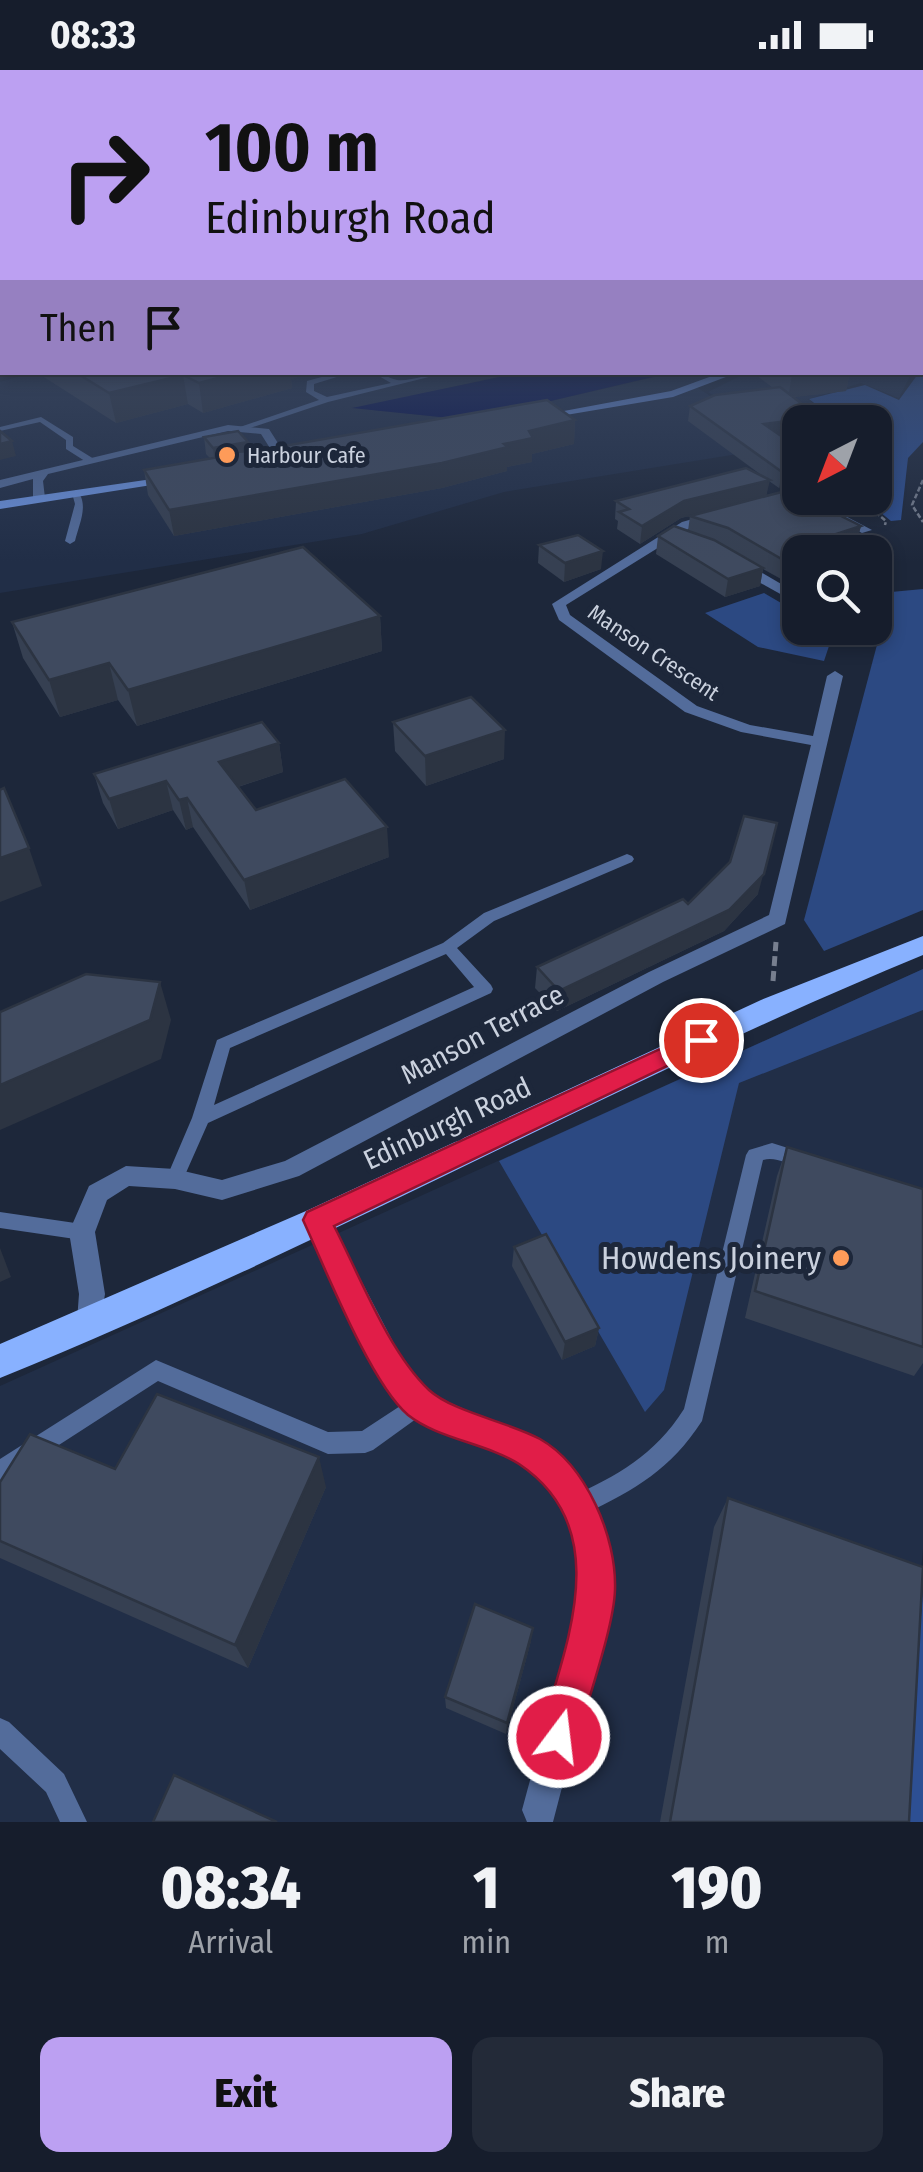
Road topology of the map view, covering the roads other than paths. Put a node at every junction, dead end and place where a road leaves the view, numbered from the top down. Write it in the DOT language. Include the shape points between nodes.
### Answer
graph roads {
  1 [pos="332,399"];
  2 [pos="646,399"];
  3 [pos="326,400"];
  4 [pos="524,420"];
  5 [pos="241,428"];
  6 [pos="0,429"];
  7 [pos="301,459"];
  8 [pos="91,461"];
  9 [pos="284,462"];
  10 [pos="265,465"];
  11 [pos="44,472"];
  12 [pos="190,476"];
  13 [pos="0,484"];
  14 [pos="76,493"];
  15 [pos="38,498"];
  16 [pos="0,504"];
  17 [pos="738,510"];
  18 [pos="833,515"];
  19 [pos="866,530"];
  20 [pos="668,535"];
  21 [pos="70,540"];
  22 [pos="688,542"];
  23 [pos="718,552"];
  24 [pos="782,591"];
  25 [pos="834,676"];
  26 [pos="819,742"];
  27 [pos="627,859"];
  28 [pos="923,945"];
  29 [pos="448,947"];
  30 [pos="201,1118"];
  31 [pos="827,1167"];
  32 [pos="175,1179"];
  33 [pos="0,1220"];
  34 [pos="317,1220"];
  35 [pos="82,1232"];
  36 [pos="90,1321"];
  37 [pos="0,1361"];
  38 [pos="420,1404"];
  39 [pos="0,1472"];
  40 [pos="577,1506"];
  41 [pos="0,1731"];
  42 [pos="540,1810"];
  43 [pos="74,1822"];
  1 -- 3 [label="lane"];
  2 -- 4 [label="street"];
  3 -- 5 [label="lane"];
  5 -- 8 [label="street"];
  5 -- 9 [label="street" via="265,432"];
  6 -- 8 [label="lane" via="40,419"];
  7 -- 9 [label="street"];
  8 -- 11 [label="street"];
  9 -- 10 [label="street"];
  11 -- 13 [label="street"];
  11 -- 15 [label="street"];
  12 -- 14 [label="street"];
  14 -- 15 [label="street"];
  14 -- 21 [label="lane" via="80,504"];
  15 -- 16 [label="street"];
  17 -- 20 [label="street, Manson Crescent"];
  18 -- 19 [label="street"];
  20 -- 22 [label="street"];
  20 -- 26 [label="street, Manson Crescent" via="559,604 564,617 691,709 747,729"];
  23 -- 24 [label="street"];
  25 -- 26 [label="street"];
  26 -- 32 [label="street, Manson Terrace" via="778,919 291,1169 222,1190"];
  27 -- 29 [label="lane" via="490,917"];
  28 -- 34 [label="main road, Edinburgh Road" via="770,1007"];
  29 -- 30 [label="lane" via="223,1044"];
  29 -- 30 [label="lane" via="485,989"];
  30 -- 32 [label="lane"];
  31 -- 40 [label="lane" via="772,1150 755,1155 694,1413 676,1445 643,1475"];
  32 -- 35 [label="street, Manson Terrace" via="126,1176 98,1193"];
  33 -- 35 [label="lane"];
  34 -- 36 [label="main road, Edinburgh Road"];
  34 -- 38 [label="street" via="393,1371"];
  35 -- 36 [label="street"];
  36 -- 37 [label="main road, Edinburgh Road"];
  38 -- 39 [label="lane" via="365,1442 328,1443 156,1370"];
  38 -- 40 [label="street" via="530,1452 556,1474"];
  40 -- 42 [label="street" via="592,1545 597,1591"];
  41 -- 43 [label="lane" via="55,1783"];
}
